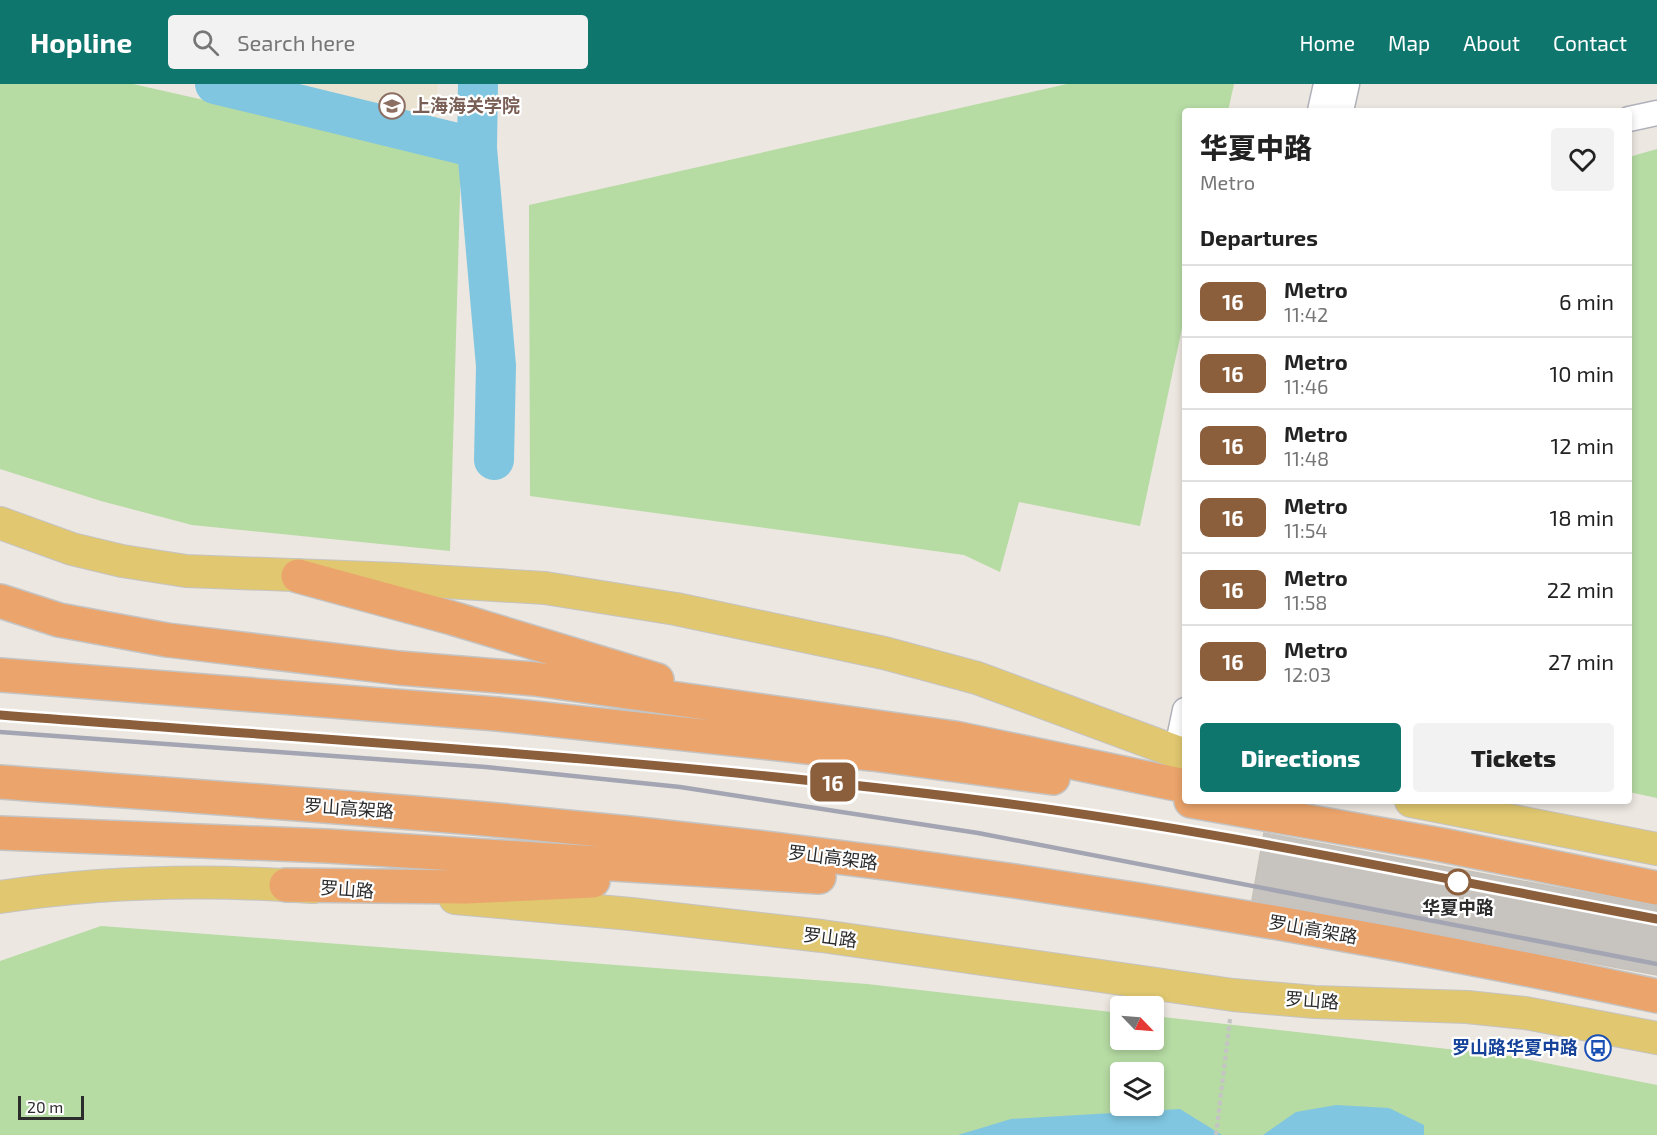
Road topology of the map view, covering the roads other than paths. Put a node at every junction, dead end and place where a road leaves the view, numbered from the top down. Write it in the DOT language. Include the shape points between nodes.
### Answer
graph roads {
  1 [pos="1326,84"];
  2 [pos="1347,84"];
  3 [pos="1321,108"];
  4 [pos="1342,108"];
  5 [pos="1657,113"];
  6 [pos="1632,118"];
  7 [pos="0,523"];
  8 [pos="298,576"];
  9 [pos="0,601"];
  10 [pos="0,675"];
  11 [pos="822,719"];
  12 [pos="1182,736"];
  13 [pos="1180,754"];
  14 [pos="0,782"];
  15 [pos="1182,785"];
  16 [pos="1182,799"];
  17 [pos="1208,804"];
  18 [pos="1265,804"];
  19 [pos="1426,804"];
  20 [pos="0,832"];
  21 [pos="1442,845"];
  22 [pos="1657,849"];
  23 [pos="858,879"];
  24 [pos="286,885"];
  25 [pos="1657,888"];
  26 [pos="0,897"];
  27 [pos="1420,948"];
  28 [pos="1657,996"];
  29 [pos="1657,1038"];
  1 -- 3 [label="street"];
  2 -- 4 [label="street"];
  5 -- 6 [label="street"];
  7 -- 8 [label="main road" via="72,549 122,561 186,571"];
  8 -- 11 [label="highway" via="709,695"];
  8 -- 13 [label="main road" via="545,588 687,612 885,653 977,678"];
  9 -- 11 [label="highway" via="59,620 167,640 399,668 535,679"];
  10 -- 16 [label="highway" via="590,723 872,754"];
  11 -- 15 [label="highway" via="955,738"];
  12 -- 13 [label="street"];
  14 -- 27 [label="highway, 罗山高架路" via="488,819 738,846 1046,886"];
  17 -- 21 [label="highway"];
  18 -- 21 [label="highway"];
  19 -- 22 [label="main road"];
  20 -- 23 [label="highway" via="327,846"];
  21 -- 25 [label="highway"];
  23 -- 24 [label="highway" via="665,878 466,887"];
  23 -- 27 [label="highway"];
  24 -- 26 [label="main road, 罗山路" via="119,882"];
  24 -- 29 [label="main road, 罗山路" via="631,914 833,938 1233,995 1525,1013"];
  27 -- 28 [label="highway, 罗山高架路"];
}
